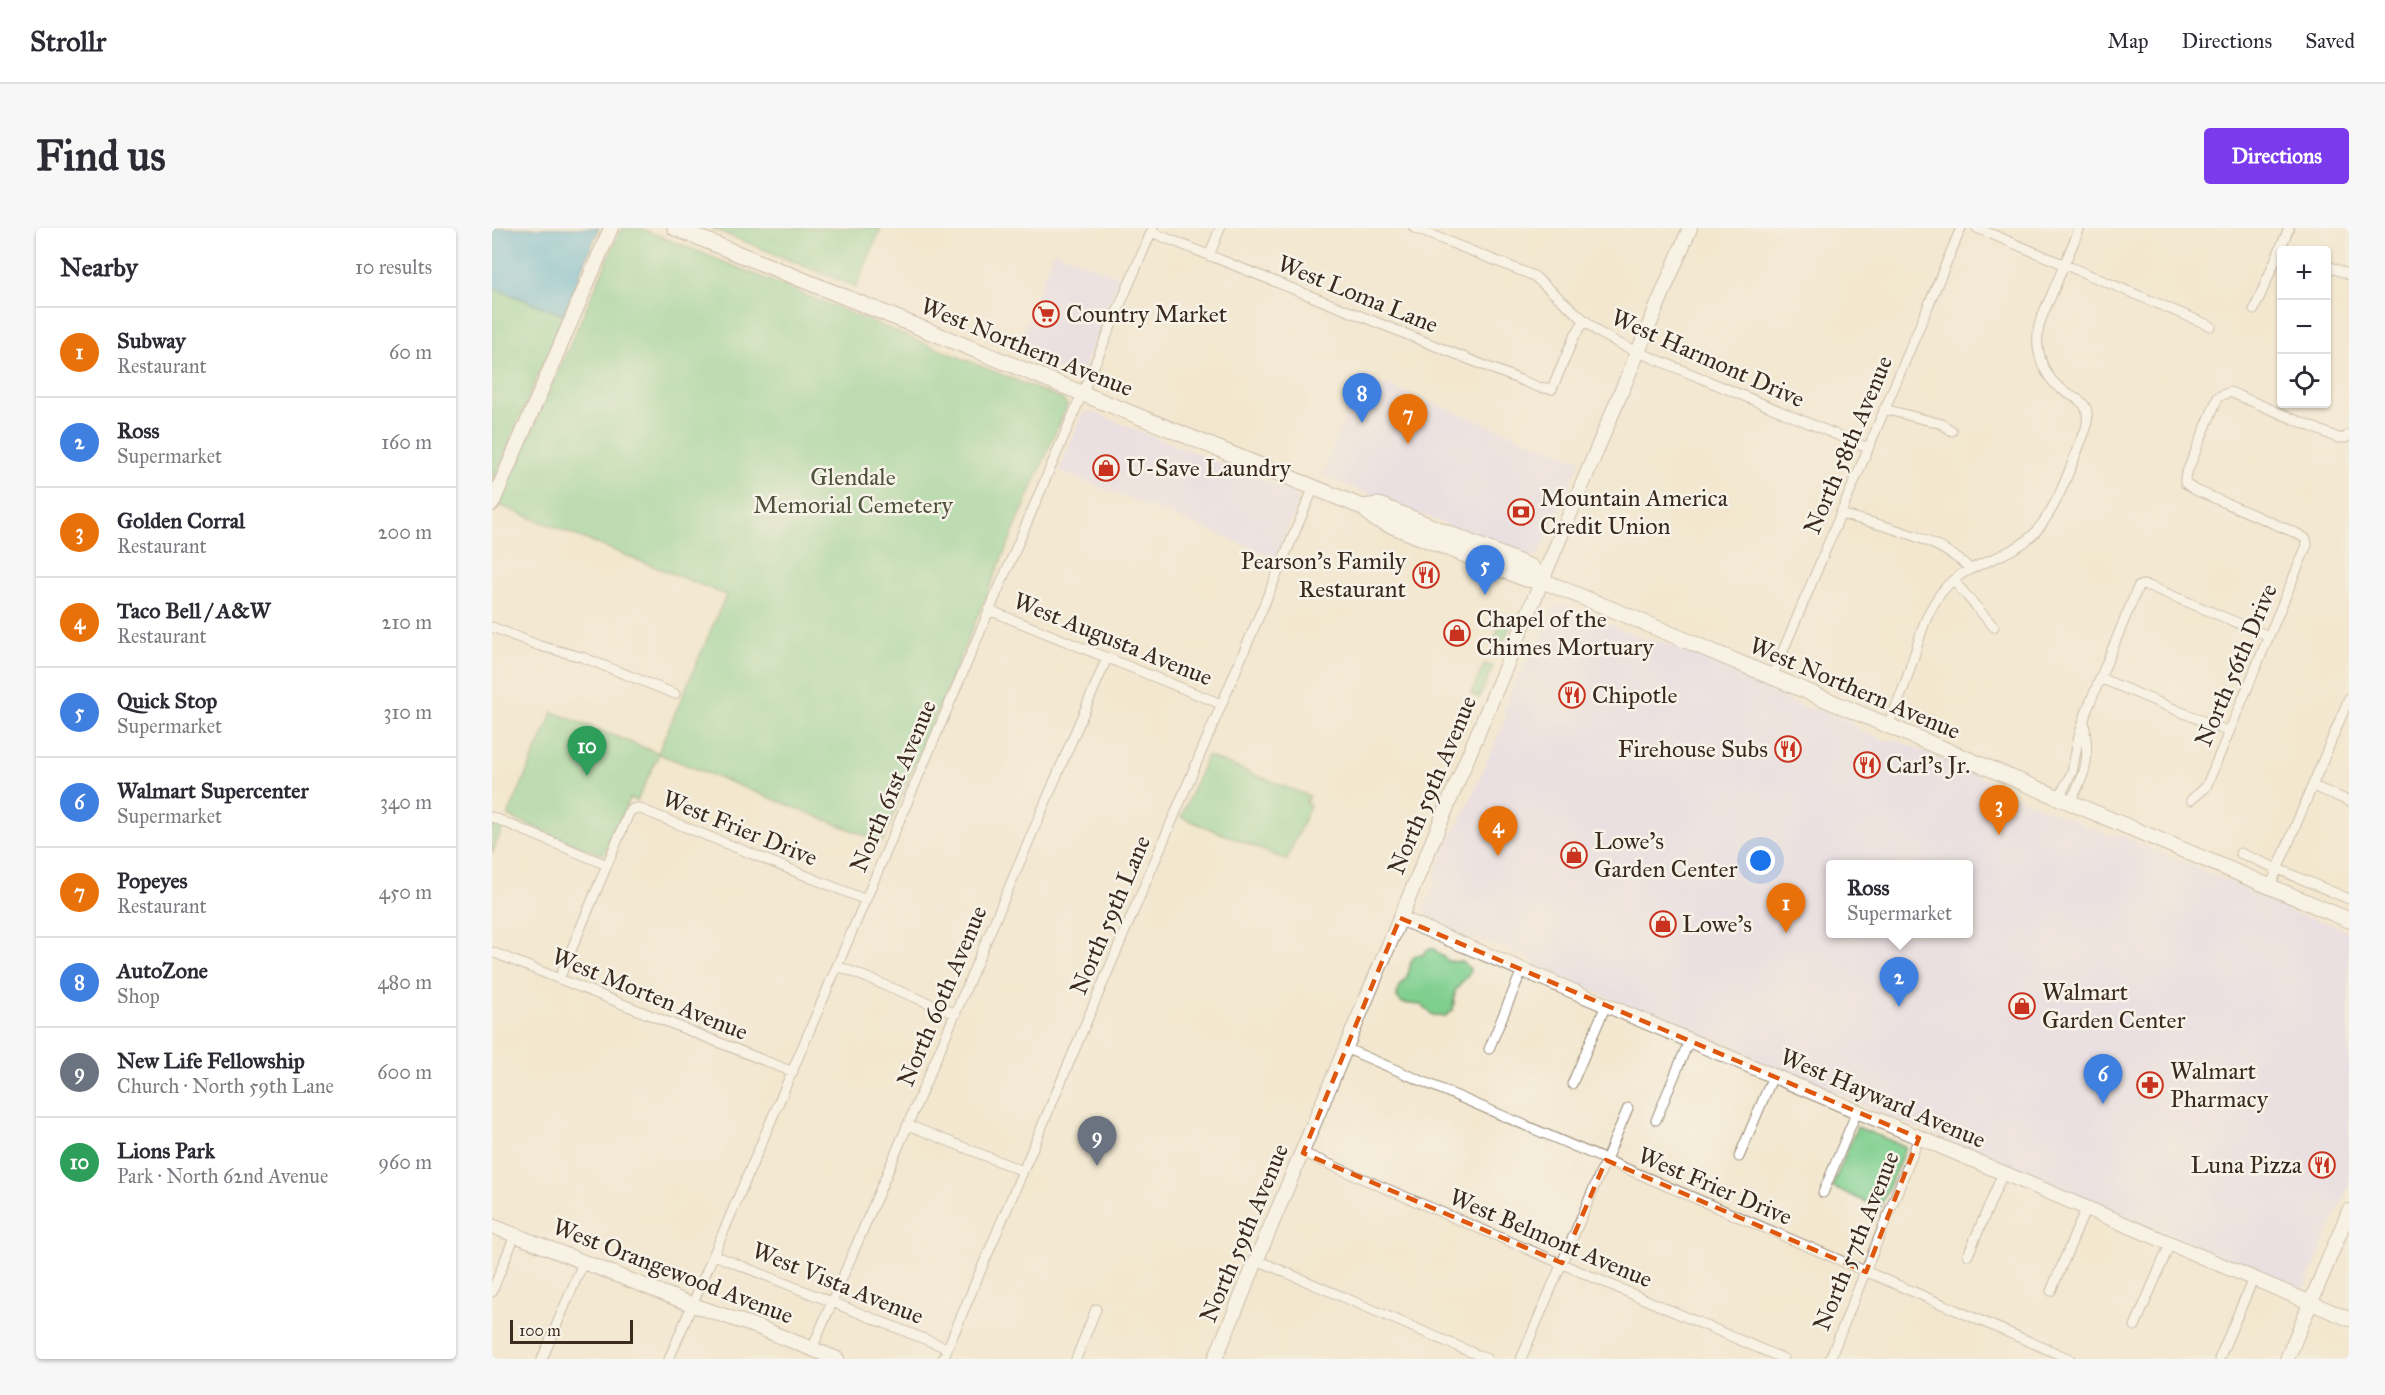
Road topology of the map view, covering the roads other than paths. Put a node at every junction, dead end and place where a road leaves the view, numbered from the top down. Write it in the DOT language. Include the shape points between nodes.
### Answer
graph roads {
  1 [pos="611,228"];
  2 [pos="675,228"];
  3 [pos="1220,228"];
  4 [pos="1414,228"];
  5 [pos="1690,228"];
  6 [pos="1961,228"];
  7 [pos="1977,228"];
  8 [pos="2080,228"];
  9 [pos="2289,228"];
  10 [pos="1152,230"];
  11 [pos="2281,246"];
  12 [pos="2277,255"];
  13 [pos="1209,256"];
  14 [pos="2064,265"];
  15 [pos="2331,267"];
  16 [pos="2349,274"];
  17 [pos="2254,310"];
  18 [pos="1584,321"];
  19 [pos="2211,326"];
  20 [pos="1639,352"];
  21 [pos="1083,394"];
  22 [pos="1884,409"];
  23 [pos="1952,431"];
  24 [pos="2348,436"];
  25 [pos="1868,448"];
  26 [pos="1314,487"];
  27 [pos="492,504"];
  28 [pos="1840,514"];
  29 [pos="1970,569"];
  30 [pos="1953,580"];
  31 [pos="1543,581"];
  32 [pos="989,610"];
  33 [pos="492,627"];
  34 [pos="1994,627"];
  35 [pos="2269,636"];
  36 [pos="1107,658"];
  37 [pos="1772,677"];
  38 [pos="2100,678"];
  39 [pos="675,694"];
  40 [pos="2349,698"];
  41 [pos="1221,704"];
  42 [pos="1888,725"];
  43 [pos="2229,732"];
  44 [pos="2313,786"];
  45 [pos="2064,800"];
  46 [pos="2191,800"];
  47 [pos="2349,801"];
  48 [pos="492,817"];
  49 [pos="2240,853"];
  50 [pos="607,865"];
  51 [pos="2277,869"];
  52 [pos="2270,887"];
  53 [pos="2349,899"];
  54 [pos="866,900"];
  55 [pos="1400,918"];
  56 [pos="2349,920"];
  57 [pos="492,952"];
  58 [pos="838,966"];
  59 [pos="1522,970"];
  60 [pos="559,979"];
  61 [pos="1606,1005"];
  62 [pos="956,1014"];
  63 [pos="1689,1041"];
  64 [pos="1345,1048"];
  65 [pos="1489,1048"];
  66 [pos="793,1072"];
  67 [pos="1773,1076"];
  68 [pos="1572,1084"];
  69 [pos="1628,1108"];
  70 [pos="1857,1111"];
  71 [pos="1656,1120"];
  72 [pos="908,1125"];
  73 [pos="1919,1138"];
  74 [pos="1303,1153"];
  75 [pos="1739,1157"];
  76 [pos="1605,1160"];
  77 [pos="1023,1171"];
  78 [pos="2003,1173"];
  79 [pos="1822,1192"];
  80 [pos="2086,1208"];
  81 [pos="2349,1211"];
  82 [pos="492,1226"];
  83 [pos="516,1235"];
  84 [pos="2170,1244"];
  85 [pos="714,1255"];
  86 [pos="1968,1255"];
  87 [pos="1257,1260"];
  88 [pos="583,1263"];
  89 [pos="1562,1263"];
  90 [pos="1866,1272"];
  91 [pos="2253,1279"];
  92 [pos="2051,1291"];
  93 [pos="492,1292"];
  94 [pos="832,1303"];
  95 [pos="2310,1303"];
  96 [pos="693,1305"];
  97 [pos="1096,1309"];
  98 [pos="2349,1319"];
  99 [pos="2135,1326"];
  100 [pos="947,1348"];
  101 [pos="812,1349"];
  102 [pos="542,1359"];
  103 [pos="669,1359"];
  104 [pos="837,1359"];
  105 [pos="943,1359"];
  106 [pos="1076,1359"];
  107 [pos="1215,1359"];
  108 [pos="1487,1359"];
  109 [pos="1521,1359"];
  110 [pos="1784,1359"];
  111 [pos="1830,1359"];
  112 [pos="2070,1359"];
  113 [pos="2219,1359"];
  114 [pos="2287,1359"];
  1 -- 27 [label="street"];
  2 -- 21 [label="main road, West Northern Avenue"];
  3 -- 13 [label="street"];
  4 -- 18 [label="street, West Harmont Drive" via="1534,276"];
  5 -- 20 [label="street, North 59th Avenue"];
  6 -- 22 [label="street, North 58th Avenue"];
  7 -- 14 [label="street"];
  8 -- 14 [label="street"];
  9 -- 11 [label="street"];
  10 -- 13 [label="street, West Loma Lane"];
  10 -- 21 [label="street, North 61st Avenue"];
  12 -- 17 [label="street"];
  13 -- 18 [label="street, West Loma Lane" via="1538,387 1552,389"];
  14 -- 19 [label="street"];
  14 -- 29 [label="street" via="2039,326 2038,347 2049,376 2086,408 2086,429 2050,513 2037,532 2010,551"];
  15 -- 16 [label="street"];
  18 -- 20 [label="street, West Harmont Drive" via="1611,340"];
  20 -- 25 [label="street, West Harmont Drive"];
  20 -- 31 [label="street, North 59th Avenue"];
  21 -- 26 [label="main road, West Northern Avenue"];
  21 -- 32 [label="street, North 61st Avenue"];
  22 -- 23 [label="street" via="1942,424"];
  22 -- 25 [label="street, North 58th Avenue"];
  24 -- 35 [label="street, North 56th Drive" via="2338,438 2230,392 2224,393 2218,397 2185,477 2185,483 2193,489 2306,539 2307,545"];
  25 -- 28 [label="street, North 58th Avenue"];
  26 -- 31 [label="main road, West Northern Avenue" via="1362,507 1375,519 1526,579"];
  26 -- 41 [label="street, North 59th Lane"];
  28 -- 29 [label="street" via="1948,551"];
  28 -- 37 [label="street, North 58th Avenue"];
  29 -- 30 [label="street"];
  30 -- 34 [label="street"];
  30 -- 42 [label="street" via="1921,626 1912,663"];
  31 -- 37 [label="main road, West Northern Avenue"];
  31 -- 55 [label="street, North 59th Avenue"];
  32 -- 36 [label="street, West Augusta Avenue"];
  32 -- 54 [label="street, North 61st Avenue"];
  33 -- 39 [label="street"];
  35 -- 38 [label="street" via="2142,585"];
  35 -- 43 [label="street, North 56th Drive"];
  36 -- 41 [label="street, West Augusta Avenue"];
  36 -- 62 [label="street, North 60th Avenue"];
  37 -- 42 [label="main road, West Northern Avenue"];
  38 -- 43 [label="street"];
  38 -- 45 [label="street" via="2084,719 2087,764 2079,786"];
  40 -- 44 [label="street"];
  41 -- 77 [label="street, North 59th Lane"];
  42 -- 45 [label="main road, West Northern Avenue"];
  43 -- 46 [label="street, North 56th Drive" via="2206,787"];
  44 -- 47 [label="street"];
  44 -- 51 [label="street"];
  45 -- 52 [label="main road, West Northern Avenue"];
  48 -- 50 [label="street"];
  49 -- 51 [label="street"];
  50 -- 54 [label="street, West Frier Drive" via="633,809 638,808"];
  50 -- 60 [label="street"];
  51 -- 52 [label="street"];
  51 -- 53 [label="street"];
  52 -- 56 [label="main road, West Northern Avenue"];
  54 -- 58 [label="street, North 61st Avenue"];
  55 -- 59 [label="street, West Hayward Avenue"];
  55 -- 64 [label="street, North 59th Avenue"];
  57 -- 60 [label="street, West Morten Avenue"];
  58 -- 62 [label="street"];
  58 -- 66 [label="street, North 61st Avenue"];
  59 -- 61 [label="street, West Hayward Avenue"];
  59 -- 65 [label="street"];
  60 -- 66 [label="street, West Morten Avenue"];
  61 -- 63 [label="street, West Hayward Avenue"];
  61 -- 68 [label="street"];
  62 -- 72 [label="street, North 60th Avenue"];
  63 -- 67 [label="street, West Hayward Avenue"];
  63 -- 71 [label="street"];
  64 -- 74 [label="street, North 59th Avenue"];
  64 -- 76 [label="street, West Frier Drive"];
  66 -- 85 [label="street, North 61st Avenue"];
  67 -- 70 [label="street, West Hayward Avenue"];
  67 -- 75 [label="street"];
  69 -- 76 [label="street"];
  70 -- 73 [label="street, West Hayward Avenue"];
  70 -- 79 [label="street"];
  72 -- 77 [label="street"];
  72 -- 94 [label="street, North 60th Avenue"];
  73 -- 78 [label="street, West Hayward Avenue"];
  73 -- 90 [label="street, North 57th Avenue"];
  74 -- 87 [label="street, North 59th Avenue"];
  74 -- 89 [label="street, West Belmont Avenue"];
  76 -- 89 [label="street"];
  76 -- 90 [label="street, West Frier Drive"];
  77 -- 100 [label="street, North 59th Lane"];
  78 -- 80 [label="street, West Hayward Avenue"];
  78 -- 86 [label="street"];
  80 -- 84 [label="street, West Hayward Avenue"];
  80 -- 92 [label="street"];
  81 -- 95 [label="street"];
  82 -- 83 [label="street, West Orangewood Avenue"];
  83 -- 88 [label="street, West Orangewood Avenue"];
  83 -- 93 [label="street"];
  84 -- 91 [label="street, West Hayward Avenue"];
  84 -- 99 [label="street"];
  85 -- 94 [label="street, West Vista Avenue"];
  85 -- 96 [label="street, North 61st Avenue"];
  87 -- 107 [label="street, North 59th Avenue"];
  87 -- 108 [label="street"];
  88 -- 96 [label="street, West Orangewood Avenue"];
  88 -- 102 [label="street"];
  89 -- 109 [label="street"];
  89 -- 110 [label="street, West Belmont Avenue"];
  90 -- 111 [label="street, North 57th Avenue"];
  90 -- 112 [label="street, West Frier Drive"];
  91 -- 95 [label="street, West Hayward Avenue"];
  91 -- 113 [label="street"];
  94 -- 100 [label="street, West Vista Avenue"];
  94 -- 101 [label="street, North 60th Avenue"];
  95 -- 98 [label="street, West Hayward Avenue"];
  95 -- 114 [label="street"];
  96 -- 101 [label="street, West Orangewood Avenue"];
  96 -- 103 [label="street, North 61st Avenue"];
  97 -- 106 [label="street"];
  100 -- 105 [label="street, North 59th Lane"];
  101 -- 104 [label="street, West Orangewood Avenue"];
}
